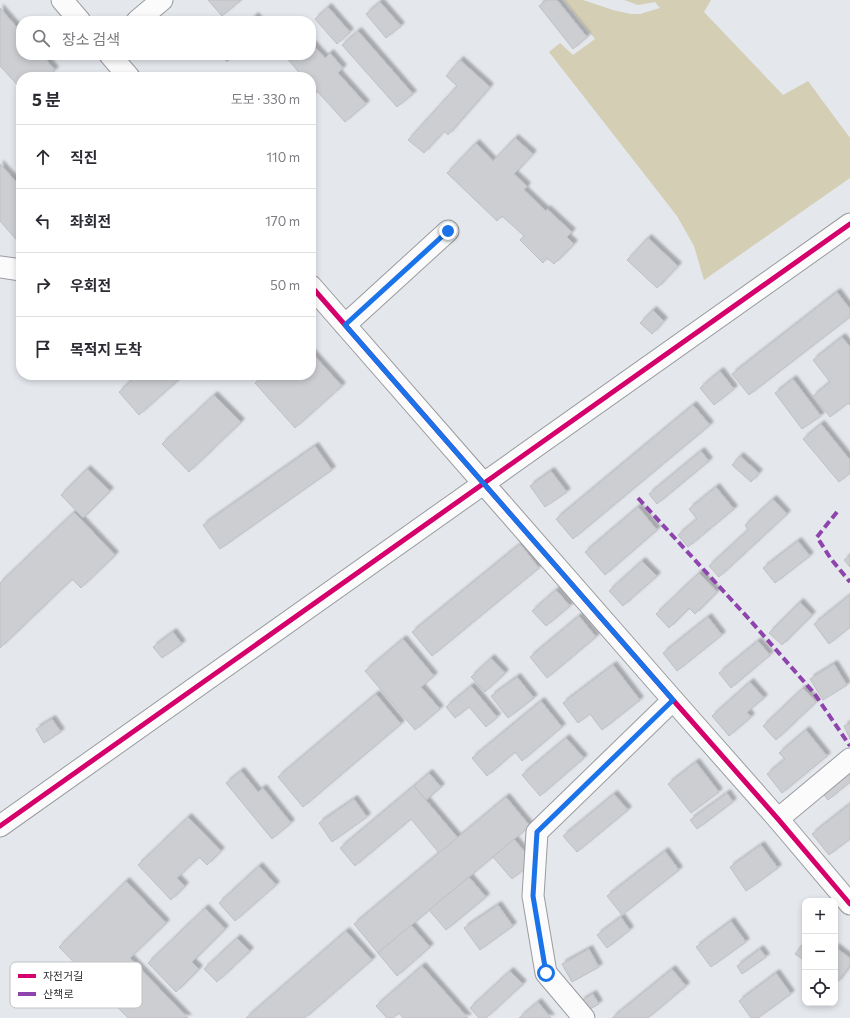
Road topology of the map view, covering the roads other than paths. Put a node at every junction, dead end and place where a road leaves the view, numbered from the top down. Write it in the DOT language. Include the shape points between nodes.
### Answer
graph roads {
  1 [pos="62,0"];
  2 [pos="162,0"];
  3 [pos="76,16"];
  4 [pos="143,16"];
  5 [pos="114,60"];
  6 [pos="125,72"];
  7 [pos="850,224"];
  8 [pos="448,231"];
  9 [pos="0,267"];
  10 [pos="16,269"];
  11 [pos="316,292"];
  12 [pos="345,325"];
  13 [pos="483,484"];
  14 [pos="673,700"];
  15 [pos="850,759"];
  16 [pos="778,819"];
  17 [pos="0,826"];
  18 [pos="850,904"];
  19 [pos="584,1018"];
  1 -- 3 [label="street"];
  2 -- 4 [label="street"];
  5 -- 6 [label="street"];
  7 -- 13 [label="street"];
  8 -- 12 [label="street"];
  9 -- 10 [label="street"];
  11 -- 12 [label="street"];
  12 -- 13 [label="street"];
  13 -- 14 [label="street"];
  13 -- 17 [label="street"];
  14 -- 16 [label="street"];
  14 -- 19 [label="street" via="537,832 533,896 546,973"];
  15 -- 16 [label="street"];
  16 -- 18 [label="street"];
}
